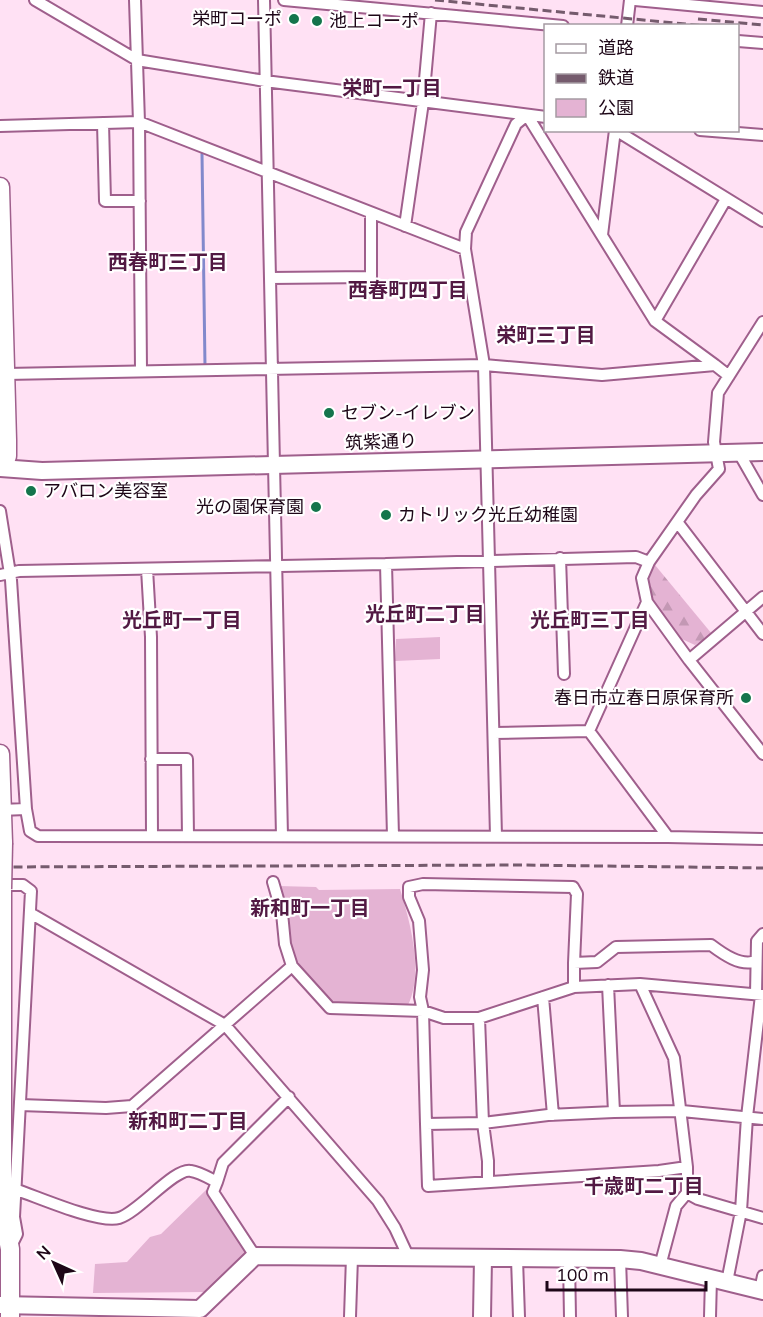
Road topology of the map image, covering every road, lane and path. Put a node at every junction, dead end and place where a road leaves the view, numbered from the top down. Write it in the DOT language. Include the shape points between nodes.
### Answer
graph roads {
  1 [pos="35,0"];
  2 [pos="135,0"];
  3 [pos="264,0"];
  4 [pos="284,0"];
  5 [pos="630,0"];
  6 [pos="635,0"];
  7 [pos="763,12"];
  8 [pos="431,13"];
  9 [pos="544,24"];
  10 [pos="627,24"];
  11 [pos="739,41"];
  12 [pos="763,43"];
  13 [pos="136,60"];
  14 [pos="264,81"];
  15 [pos="423,102"];
  16 [pos="527,115"];
  17 [pos="544,117"];
  18 [pos="139,122"];
  19 [pos="103,123"];
  20 [pos="0,126"];
  21 [pos="615,132"];
  22 [pos="621,132"];
  23 [pos="725,132"];
  24 [pos="763,135"];
  25 [pos="267,172"];
  26 [pos="0,187"];
  27 [pos="726,200"];
  28 [pos="140,201"];
  29 [pos="371,213"];
  30 [pos="763,221"];
  31 [pos="405,226"];
  32 [pos="602,235"];
  33 [pos="465,249"];
  34 [pos="270,278"];
  35 [pos="655,321"];
  36 [pos="763,322"];
  37 [pos="484,365"];
  38 [pos="715,365"];
  39 [pos="273,369"];
  40 [pos="141,371"];
  41 [pos="6,374"];
  42 [pos="729,376"];
  43 [pos="763,452"];
  44 [pos="739,453"];
  45 [pos="716,454"];
  46 [pos="485,459"];
  47 [pos="0,460"];
  48 [pos="274,465"];
  49 [pos="0,468"];
  50 [pos="763,495"];
  51 [pos="0,511"];
  52 [pos="678,523"];
  53 [pos="560,558"];
  54 [pos="488,561"];
  55 [pos="650,562"];
  56 [pos="386,564"];
  57 [pos="276,566"];
  58 [pos="147,569"];
  59 [pos="4,574"];
  60 [pos="763,597"];
  61 [pos="646,602"];
  62 [pos="746,612"];
  63 [pos="763,634"];
  64 [pos="689,660"];
  65 [pos="564,674"];
  66 [pos="589,731"];
  67 [pos="495,733"];
  68 [pos="0,754"];
  69 [pos="763,754"];
  70 [pos="152,759"];
  71 [pos="1,782"];
  72 [pos="26,809"];
  73 [pos="0,810"];
  74 [pos="152,836"];
  75 [pos="188,836"];
  76 [pos="282,836"];
  77 [pos="393,836"];
  78 [pos="496,836"];
  79 [pos="668,837"];
  80 [pos="763,839"];
  81 [pos="273,882"];
  82 [pos="1,887"];
  83 [pos="30,912"];
  84 [pos="763,934"];
  85 [pos="756,961"];
  86 [pos="574,963"];
  87 [pos="291,966"];
  88 [pos="640,984"];
  89 [pos="608,985"];
  90 [pos="574,987"];
  91 [pos="760,994"];
  92 [pos="543,997"];
  93 [pos="423,1011"];
  94 [pos="479,1018"];
  95 [pos="225,1025"];
  96 [pos="289,1097"];
  97 [pos="20,1106"];
  98 [pos="682,1111"];
  99 [pos="614,1112"];
  100 [pos="554,1115"];
  101 [pos="747,1117"];
  102 [pos="763,1119"];
  103 [pos="483,1123"];
  104 [pos="426,1124"];
  105 [pos="687,1167"];
  106 [pos="488,1181"];
  107 [pos="217,1182"];
  108 [pos="17,1190"];
  109 [pos="687,1193"];
  110 [pos="741,1211"];
  111 [pos="1,1214"];
  112 [pos="763,1218"];
  113 [pos="10,1250"];
  114 [pos="255,1256"];
  115 [pos="408,1256"];
  116 [pos="352,1257"];
  117 [pos="483,1258"];
  118 [pos="517,1259"];
  119 [pos="620,1259"];
  120 [pos="569,1260"];
  121 [pos="660,1266"];
  122 [pos="719,1280"];
  123 [pos="762,1285"];
  124 [pos="7,1309"];
  125 [pos="101,1312"];
  126 [pos="176,1313"];
  127 [pos="203,1313"];
  128 [pos="350,1317"];
  129 [pos="482,1317"];
  130 [pos="519,1317"];
  131 [pos="570,1317"];
  132 [pos="622,1317"];
  133 [pos="710,1317"];
  1 -- 13 [label="street"];
  2 -- 13 [label="street"];
  3 -- 14 [label="street"];
  4 -- 8 [label="street"];
  5 -- 10 [label="street"];
  6 -- 7 [label="street"];
  8 -- 9 [label="street"];
  8 -- 15 [label="street"];
  11 -- 12 [label="street"];
  13 -- 14 [label="street"];
  13 -- 18 [label="street"];
  14 -- 15 [label="street"];
  14 -- 25 [label="street"];
  15 -- 16 [label="street"];
  15 -- 31 [label="street"];
  16 -- 17 [label="street"];
  16 -- 32 [label="street"];
  16 -- 33 [label="street" via="516,123 466,232"];
  18 -- 19 [label="street"];
  18 -- 25 [label="street"];
  18 -- 28 [label="street"];
  19 -- 20 [label="street"];
  19 -- 28 [label="street" via="105,201"];
  21 -- 32 [label="street"];
  22 -- 27 [label="street"];
  23 -- 24 [label="street"];
  25 -- 29 [label="street"];
  25 -- 34 [label="street"];
  26 -- 41 [label="main road"];
  27 -- 30 [label="street"];
  27 -- 35 [label="street"];
  28 -- 40 [label="street"];
  29 -- 31 [label="street"];
  29 -- 34 [label="street" via="371,277"];
  31 -- 33 [label="street"];
  32 -- 35 [label="street"];
  33 -- 37 [label="street"];
  34 -- 39 [label="street"];
  35 -- 38 [label="street"];
  36 -- 42 [label="street"];
  37 -- 38 [label="street" via="602,375"];
  37 -- 39 [label="street"];
  37 -- 46 [label="street"];
  38 -- 42 [label="street"];
  39 -- 40 [label="street"];
  39 -- 48 [label="street"];
  40 -- 41 [label="street"];
  41 -- 47 [label="main road" via="7,456"];
  42 -- 45 [label="street" via="718,393"];
  43 -- 44 [label="street, 筑紫通り"];
  44 -- 45 [label="street, 筑紫通り"];
  44 -- 50 [label="street"];
  45 -- 46 [label="street, 筑紫通り"];
  45 -- 52 [label="street" via="719,469"];
  46 -- 48 [label="street, 筑紫通り"];
  46 -- 54 [label="street"];
  48 -- 49 [label="street, 筑紫通り" via="42,471"];
  48 -- 57 [label="street"];
  51 -- 59 [label="street"];
  52 -- 55 [label="street"];
  52 -- 62 [label="street"];
  53 -- 54 [label="street"];
  53 -- 55 [label="street" via="636,557"];
  53 -- 65 [label="street"];
  54 -- 56 [label="street"];
  54 -- 67 [label="street"];
  55 -- 61 [label="street" via="642,578"];
  56 -- 57 [label="street"];
  56 -- 77 [label="street"];
  57 -- 58 [label="street"];
  57 -- 76 [label="street"];
  58 -- 59 [label="street"];
  58 -- 70 [label="street"];
  59 -- 72 [label="street"];
  60 -- 62 [label="street"];
  61 -- 64 [label="street"];
  61 -- 66 [label="street"];
  62 -- 63 [label="street"];
  62 -- 64 [label="street"];
  64 -- 69 [label="street"];
  66 -- 67 [label="street"];
  66 -- 79 [label="street"];
  67 -- 78 [label="street"];
  68 -- 71 [label="main road"];
  70 -- 74 [label="street"];
  70 -- 75 [label="street" via="187,759"];
  71 -- 82 [label="main road, bridge"];
  72 -- 73 [label="street"];
  72 -- 74 [label="street" via="30,831 38,836"];
  74 -- 75 [label="street"];
  75 -- 76 [label="street"];
  76 -- 77 [label="street"];
  77 -- 78 [label="street"];
  78 -- 79 [label="street"];
  79 -- 80 [label="street"];
  81 -- 87 [label="street"];
  82 -- 83 [label="street" via="23,885 31,891"];
  82 -- 111 [label="main road"];
  83 -- 95 [label="street"];
  83 -- 97 [label="street"];
  84 -- 85 [label="street" via="758,941"];
  85 -- 86 [label="street" via="743,962 711,945 616,947 597,962"];
  85 -- 91 [label="street"];
  86 -- 90 [label="street"];
  86 -- 93 [label="street" via="577,894 573,887 409,887 419,921"];
  87 -- 93 [label="street" via="330,1008"];
  87 -- 95 [label="street"];
  88 -- 89 [label="street"];
  88 -- 91 [label="street"];
  88 -- 98 [label="street" via="674,1058"];
  89 -- 90 [label="street"];
  89 -- 99 [label="street"];
  90 -- 92 [label="street"];
  91 -- 101 [label="street"];
  92 -- 94 [label="street"];
  92 -- 100 [label="street"];
  93 -- 94 [label="street" via="444,1018"];
  93 -- 104 [label="street"];
  94 -- 103 [label="street"];
  95 -- 96 [label="street"];
  95 -- 97 [label="street" via="132,1106"];
  96 -- 107 [label="street" via="223,1162"];
  96 -- 115 [label="street" via="378,1201"];
  97 -- 108 [label="street"];
  98 -- 99 [label="street"];
  98 -- 101 [label="street"];
  98 -- 105 [label="street"];
  99 -- 100 [label="street"];
  100 -- 103 [label="street"];
  101 -- 102 [label="street"];
  101 -- 110 [label="street"];
  103 -- 104 [label="street"];
  103 -- 106 [label="street"];
  104 -- 106 [label="street" via="428,1186"];
  105 -- 106 [label="street"];
  105 -- 109 [label="street"];
  107 -- 108 [label="street" via="190,1170 178,1173 135,1210 117,1218 98,1218"];
  107 -- 114 [label="street" via="213,1192"];
  108 -- 113 [label="street" via="16,1233"];
  109 -- 110 [label="street" via="698,1200"];
  109 -- 121 [label="street" via="676,1206"];
  110 -- 112 [label="street"];
  110 -- 122 [label="street"];
  111 -- 113 [label="main road"];
  113 -- 124 [label="main road"];
  114 -- 116 [label="street"];
  114 -- 127 [label="street"];
  115 -- 116 [label="street"];
  115 -- 117 [label="street"];
  116 -- 128 [label="street"];
  117 -- 118 [label="street"];
  117 -- 129 [label="street"];
  118 -- 120 [label="street"];
  118 -- 130 [label="street"];
  119 -- 120 [label="street"];
  119 -- 121 [label="street"];
  119 -- 132 [label="street"];
  120 -- 131 [label="street"];
  121 -- 122 [label="street"];
  122 -- 123 [label="street"];
  122 -- 133 [label="street"];
  124 -- 125 [label="street"];
  125 -- 126 [label="street"];
  126 -- 127 [label="street"];
}
